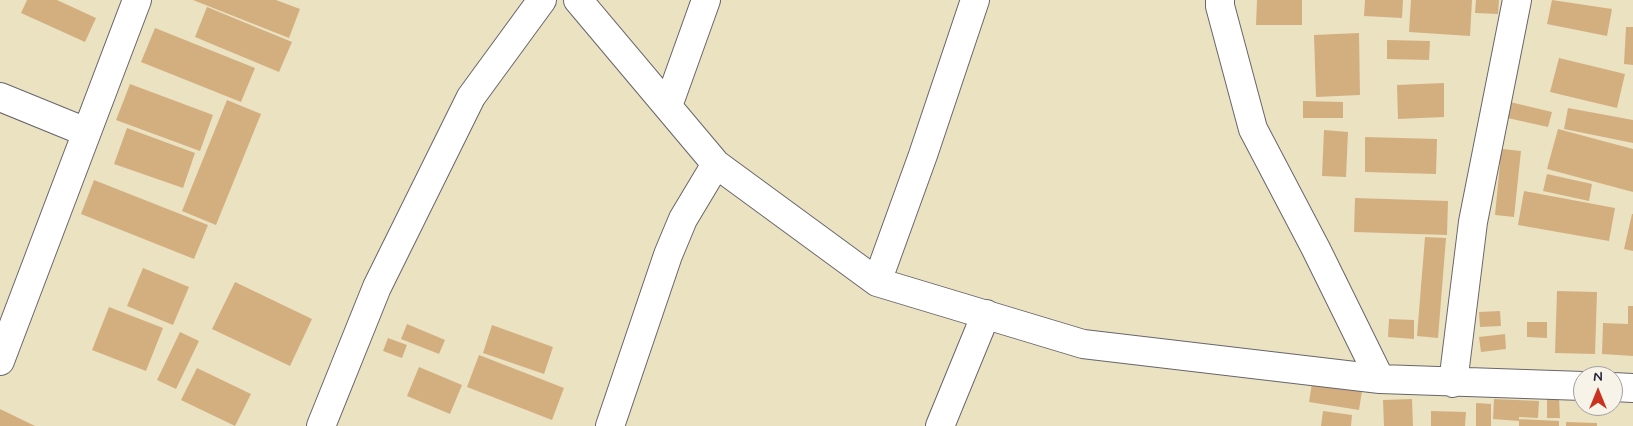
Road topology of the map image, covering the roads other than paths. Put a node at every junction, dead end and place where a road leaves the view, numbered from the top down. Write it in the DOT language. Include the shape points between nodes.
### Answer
graph roads {
  1 [pos="137,0"];
  2 [pos="542,0"];
  3 [pos="578,0"];
  4 [pos="706,0"];
  5 [pos="975,0"];
  6 [pos="1220,0"];
  7 [pos="1517,0"];
  8 [pos="0,96"];
  9 [pos="668,106"];
  10 [pos="86,132"];
  11 [pos="716,164"];
  12 [pos="877,282"];
  13 [pos="986,314"];
  14 [pos="0,361"];
  15 [pos="1380,378"];
  16 [pos="1453,383"];
  17 [pos="1573,386"];
  18 [pos="321,426"];
  19 [pos="610,426"];
  20 [pos="940,426"];
  1 -- 10 [label="street"];
  2 -- 18 [label="street" via="471,98 378,287"];
  3 -- 9 [label="street"];
  4 -- 9 [label="street"];
  5 -- 12 [label="street"];
  6 -- 15 [label="street" via="1253,130"];
  7 -- 16 [label="street" via="1474,222"];
  8 -- 10 [label="street"];
  9 -- 11 [label="street"];
  10 -- 14 [label="street"];
  11 -- 12 [label="street"];
  11 -- 19 [label="street" via="683,219 668,256"];
  12 -- 13 [label="street"];
  13 -- 15 [label="street" via="1083,344"];
  13 -- 20 [label="street"];
  15 -- 16 [label="street"];
  16 -- 17 [label="street"];
}
